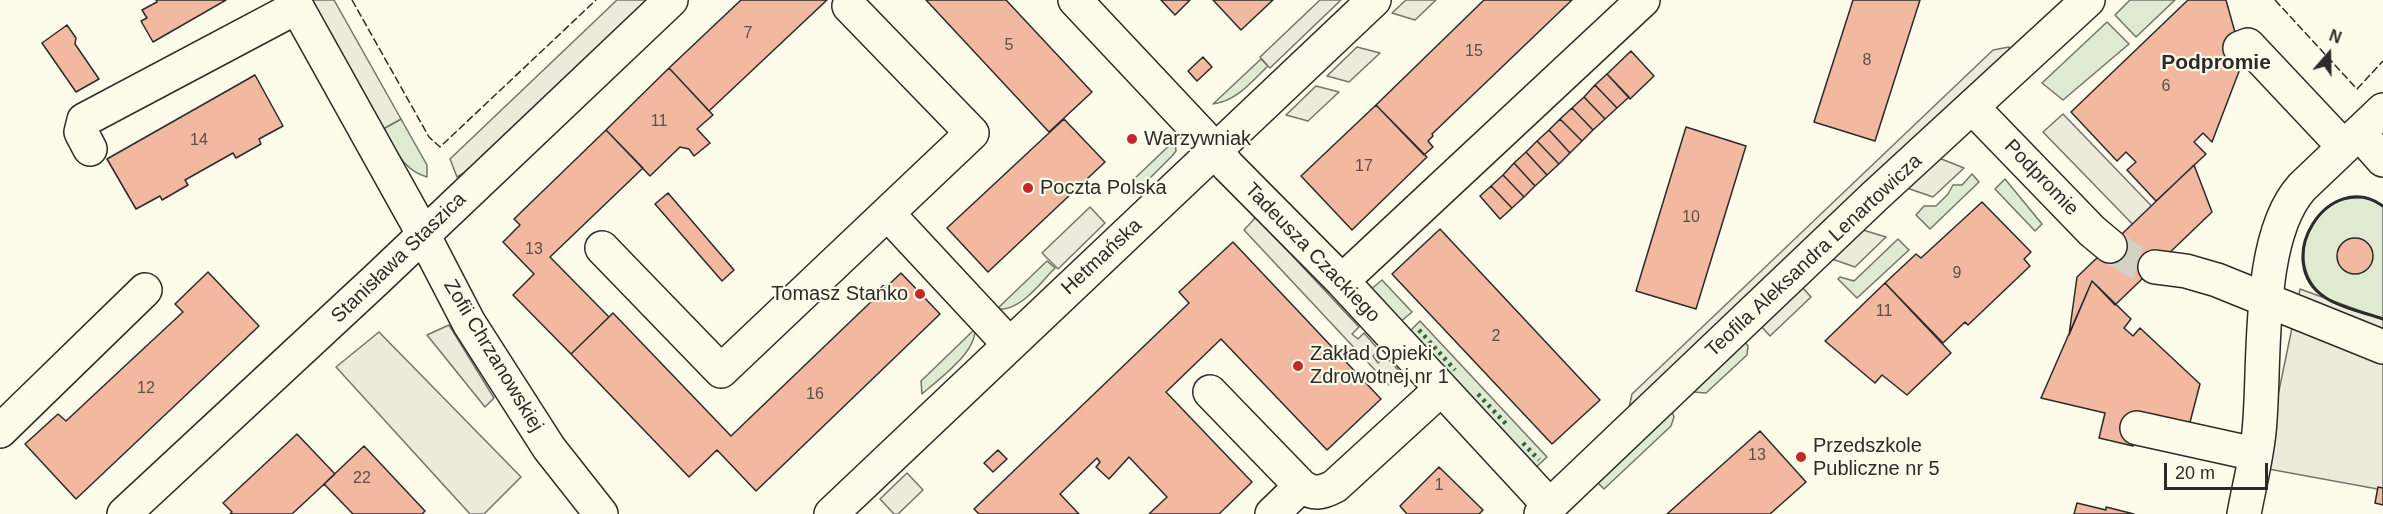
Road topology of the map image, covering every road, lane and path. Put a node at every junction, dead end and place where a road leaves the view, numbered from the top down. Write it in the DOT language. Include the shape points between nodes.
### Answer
graph roads {
  1 [pos="671,0"];
  2 [pos="1075,0"];
  3 [pos="1374,0"];
  4 [pos="1643,0"];
  5 [pos="2088,0"];
  6 [pos="295,3"];
  7 [pos="849,6"];
  8 [pos="2240,48"];
  9 [pos="1973,108"];
  10 [pos="2383,110"];
  11 [pos="2352,140"];
  12 [pos="90,149"];
  13 [pos="1216,150"];
  14 [pos="2383,160"];
  15 [pos="888,214"];
  16 [pos="423,234"];
  17 [pos="2110,246"];
  18 [pos="602,248"];
  19 [pos="2155,267"];
  20 [pos="1342,281"];
  21 [pos="145,290"];
  22 [pos="2266,300"];
  23 [pos="1009,344"];
  24 [pos="2383,347"];
  25 [pos="1441,389"];
  26 [pos="1210,392"];
  27 [pos="2137,428"];
  28 [pos="0,431"];
  29 [pos="2255,454"];
  30 [pos="1301,486"];
  31 [pos="1546,510"];
  32 [pos="124,514"];
  33 [pos="601,514"];
  34 [pos="831,514"];
  35 [pos="1272,514"];
  36 [pos="2244,514"];
  1 -- 16 [label="street, Stanisława Staszica"];
  2 -- 13 [label="street, Tadeusza Czackiego"];
  3 -- 13 [label="street, Hetmańska"];
  4 -- 20 [label="street"];
  5 -- 9 [label="street, Teofila Aleksandra Lenartowicza"];
  6 -- 12 [label="street" via="84,120 81,132"];
  6 -- 16 [label="street, Zofii Chrzanowskiej"];
  7 -- 15 [label="street" via="972,133"];
  8 -- 11 [label="street" via="2248,45"];
  9 -- 17 [label="street, Podpromie"];
  9 -- 31 [label="street, Teofila Aleksandra Lenartowicza" via="1875,196"];
  10 -- 11 [label="street"];
  11 -- 14 [label="street"];
  11 -- 22 [label="street" via="2302,187 2289,205 2276,236"];
  13 -- 20 [label="street, Tadeusza Czackiego"];
  13 -- 23 [label="street, Hetmańska"];
  15 -- 18 [label="street" via="721,371"];
  15 -- 23 [label="street"];
  16 -- 32 [label="street, Stanisława Staszica"];
  16 -- 33 [label="street, Zofii Chrzanowskiej" via="469,323 549,448"];
  19 -- 22 [label="street" via="2217,280"];
  20 -- 25 [label="street, Tadeusza Czackiego"];
  21 -- 28 [label="street"];
  22 -- 24 [label="street"];
  22 -- 29 [label="street"];
  23 -- 34 [label="street, Hetmańska"];
  25 -- 30 [label="street" via="1335,486 1321,493"];
  25 -- 31 [label="street, Tadeusza Czackiego"];
  26 -- 30 [label="street"];
  27 -- 29 [label="street"];
  29 -- 36 [label="street"];
  30 -- 35 [label="street"];
}
